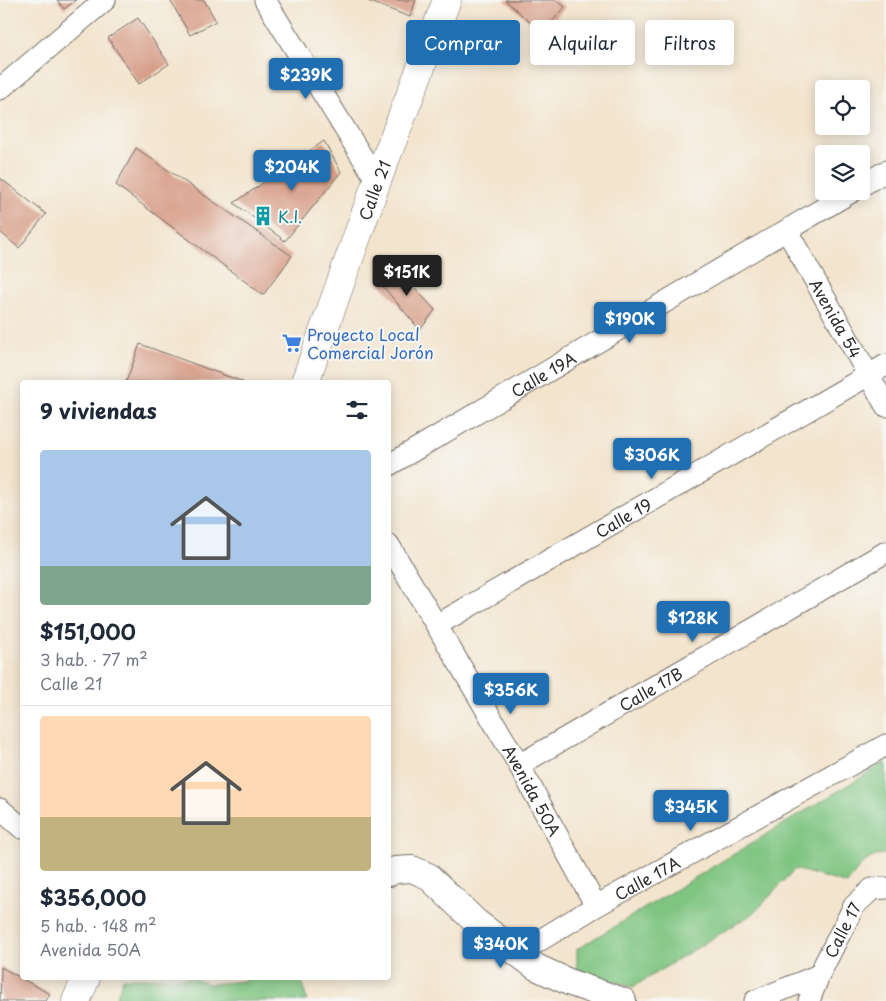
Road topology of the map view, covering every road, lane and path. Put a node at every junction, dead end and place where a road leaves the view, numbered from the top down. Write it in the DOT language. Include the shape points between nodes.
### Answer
graph roads {
  1 [pos="105,0"];
  2 [pos="265,0"];
  3 [pos="447,0"];
  4 [pos="0,89"];
  5 [pos="886,171"];
  6 [pos="377,181"];
  7 [pos="870,181"];
  8 [pos="837,200"];
  9 [pos="787,231"];
  10 [pos="878,370"];
  11 [pos="306,380"];
  12 [pos="886,406"];
  13 [pos="391,464"];
  14 [pos="391,548"];
  15 [pos="886,552"];
  16 [pos="437,625"];
  17 [pos="886,744"];
  18 [pos="519,765"];
  19 [pos="0,808"];
  20 [pos="20,826"];
  21 [pos="401,871"];
  22 [pos="879,888"];
  23 [pos="596,906"];
  24 [pos="516,955"];
  25 [pos="819,975"];
  26 [pos="85,980"];
  27 [pos="76,1001"];
  28 [pos="623,1001"];
  29 [pos="755,1001"];
  30 [pos="809,1001"];
  1 -- 4 [label="street"];
  2 -- 6 [label="street"];
  3 -- 6 [label="main road, Calle 21"];
  5 -- 7 [label="street"];
  6 -- 11 [label="main road, Calle 21"];
  8 -- 9 [label="street, Calle 19A"];
  9 -- 10 [label="street, Avenida 54"];
  9 -- 13 [label="street, Calle 19A"];
  10 -- 12 [label="street, Avenida 54"];
  10 -- 16 [label="street, Calle 19"];
  14 -- 16 [label="street, Avenida 50A"];
  15 -- 18 [label="street, Calle 17B"];
  16 -- 18 [label="street, Avenida 50A"];
  17 -- 23 [label="street, Calle 17A"];
  18 -- 23 [label="street, Avenida 50A"];
  19 -- 20 [label="street"];
  21 -- 24 [label="street" via="428,876"];
  22 -- 25 [label="street, Calle 17" via="854,906"];
  23 -- 24 [label="street, Calle 17A"];
  24 -- 28 [label="street" via="536,968"];
  25 -- 29 [label="street, Calle 17"];
  25 -- 30 [label="street, Calle 17"];
  26 -- 27 [label="main road"];
}
